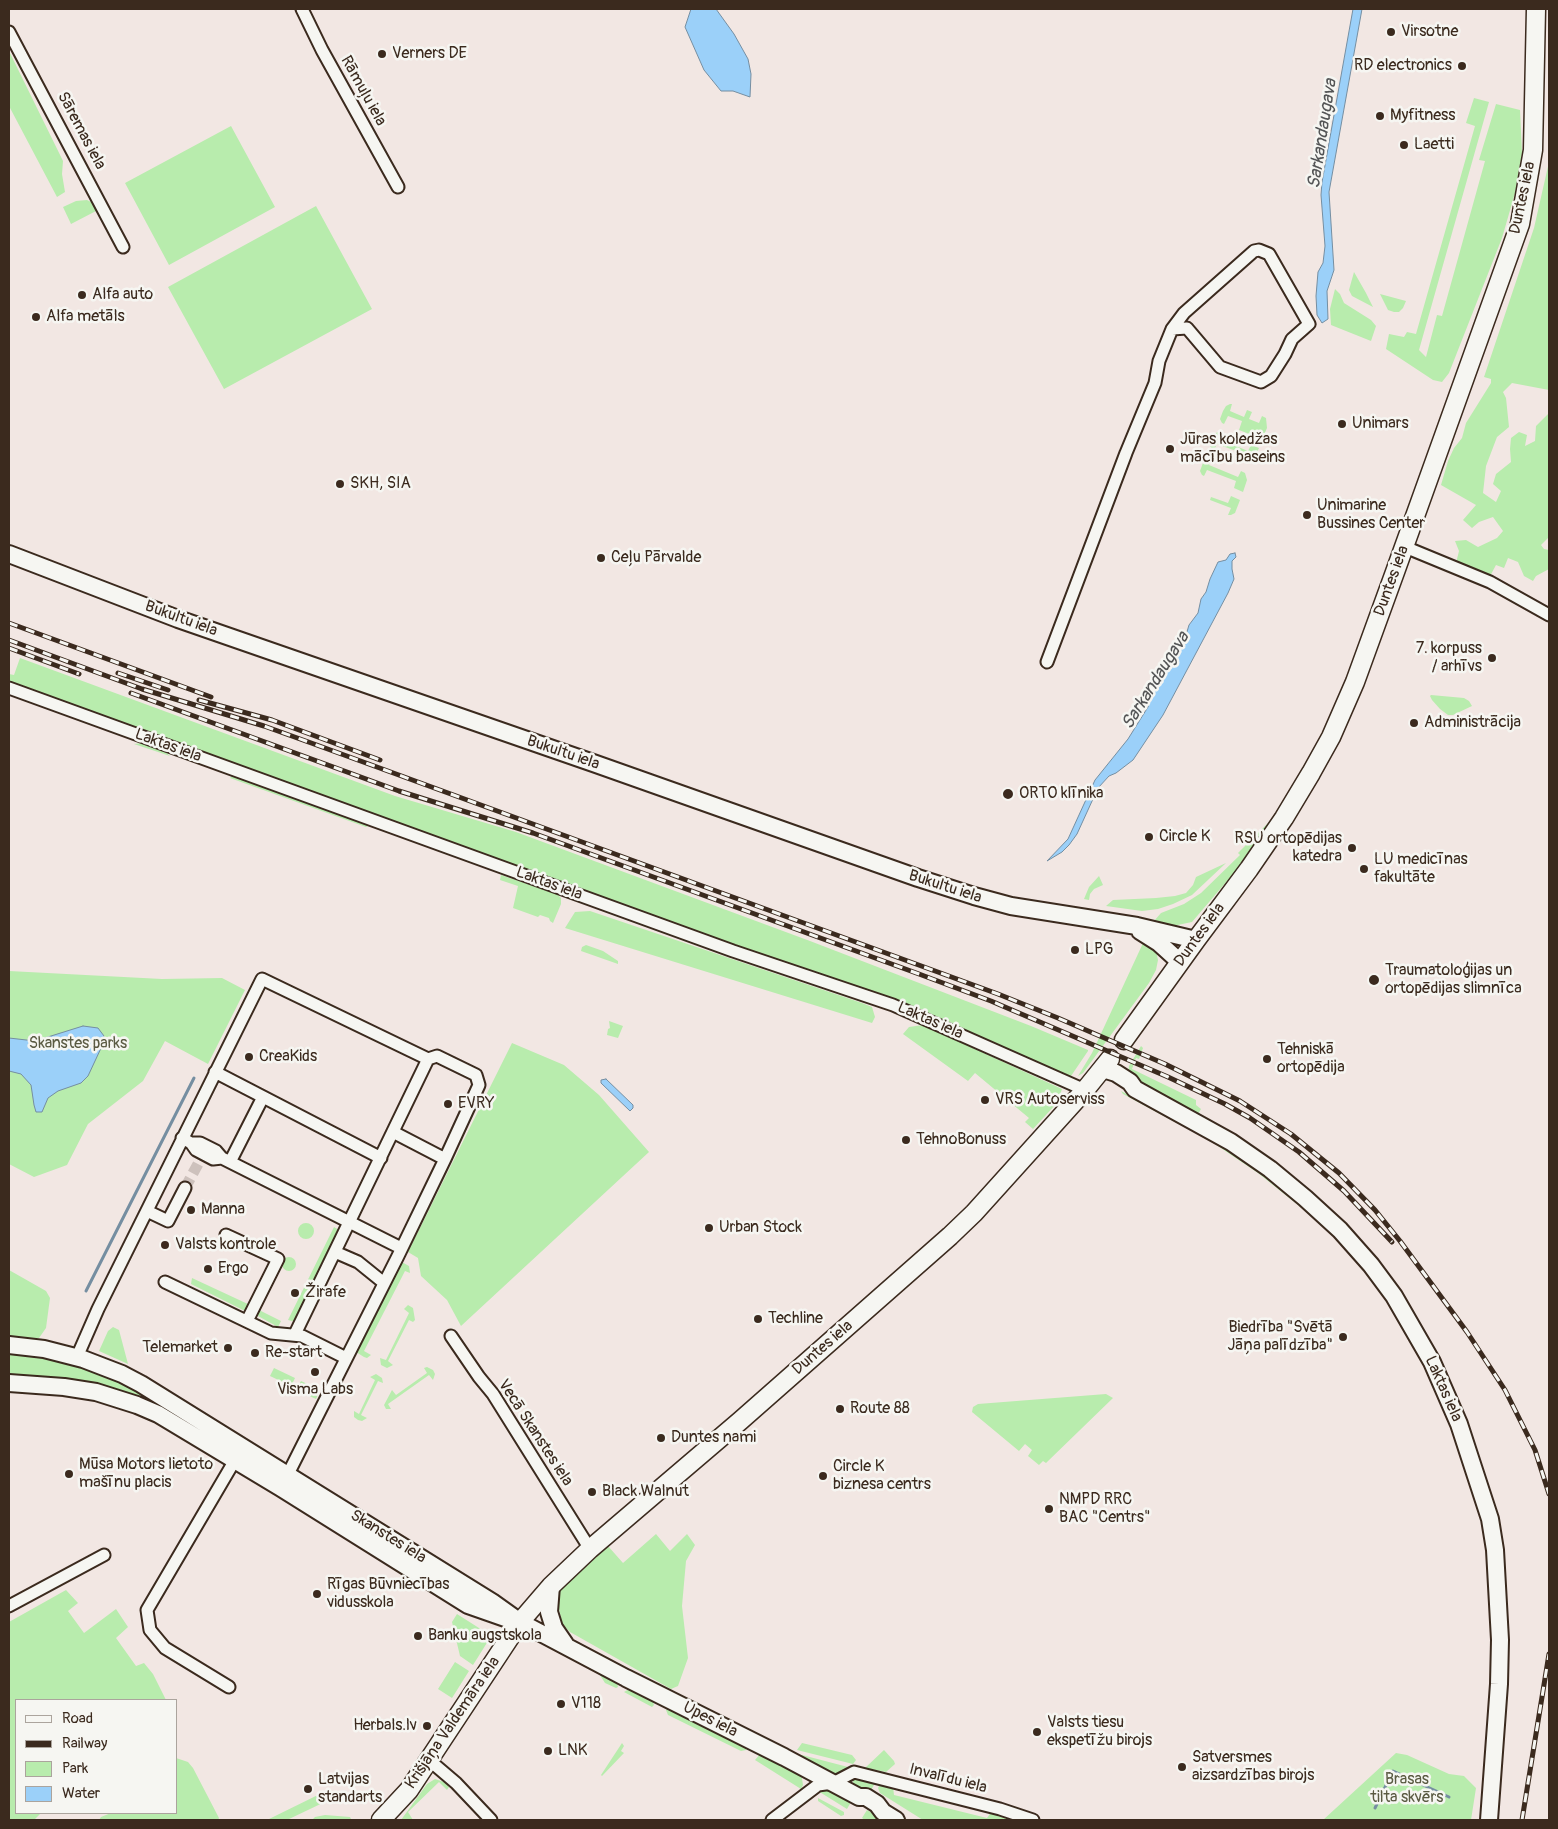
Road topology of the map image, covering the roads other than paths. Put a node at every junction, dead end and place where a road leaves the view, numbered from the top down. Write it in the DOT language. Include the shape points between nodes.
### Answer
graph roads {
  1 [pos="302,9"];
  2 [pos="1536,9"];
  3 [pos="9,32"];
  4 [pos="398,187"];
  5 [pos="124,247"];
  6 [pos="1172,329"];
  7 [pos="1404,547"];
  8 [pos="9,554"];
  9 [pos="1549,615"];
  10 [pos="1047,662"];
  11 [pos="9,688"];
  12 [pos="1125,924"];
  13 [pos="1196,940"];
  14 [pos="1180,962"];
  15 [pos="1124,1040"];
  16 [pos="428,1058"];
  17 [pos="1107,1064"];
  18 [pos="215,1072"];
  19 [pos="1085,1090"];
  20 [pos="262,1097"];
  21 [pos="393,1132"];
  22 [pos="187,1140"];
  23 [pos="381,1158"];
  24 [pos="445,1159"];
  25 [pos="226,1160"];
  26 [pos="186,1188"];
  27 [pos="147,1211"];
  28 [pos="349,1221"];
  29 [pos="226,1235"];
  30 [pos="401,1248"];
  31 [pos="335,1252"];
  32 [pos="165,1282"];
  33 [pos="384,1284"];
  34 [pos="247,1321"];
  35 [pos="295,1334"];
  36 [pos="451,1336"];
  37 [pos="9,1345"];
  38 [pos="77,1357"];
  39 [pos="346,1358"];
  40 [pos="9,1383"];
  41 [pos="235,1460"];
  42 [pos="285,1481"];
  43 [pos="590,1549"];
  44 [pos="104,1555"];
  45 [pos="551,1586"];
  46 [pos="9,1606"];
  47 [pos="520,1622"];
  48 [pos="566,1646"];
  49 [pos="229,1687"];
  50 [pos="429,1760"];
  51 [pos="834,1783"];
  52 [pos="381,1820"];
  53 [pos="491,1820"];
  54 [pos="772,1820"];
  55 [pos="896,1820"];
  56 [pos="1033,1820"];
  57 [pos="1489,1820"];
  1 -- 4 [label="street, Rāmuļu iela"];
  2 -- 7 [label="main road, Duntes iela" via="1533,150 1520,224"];
  3 -- 5 [label="street, Sāremas iela"];
  6 -- 6 [label="street" via="1187,328 1220,367 1261,382 1271,376 1292,339 1309,324 1269,254 1259,250 1184,313"];
  6 -- 10 [label="street" via="1159,361 1155,383"];
  7 -- 9 [label="street" via="1490,582"];
  7 -- 13 [label="main road, Duntes iela" via="1358,674 1327,744 1284,818"];
  8 -- 12 [label="street, Bukultu iela" via="178,618 918,878 1012,906"];
  11 -- 19 [label="street, Laktas iela" via="750,957 893,1005"];
  12 -- 13 [label="street, Bukultu iela"];
  12 -- 14 [label="street, Bukultu iela" via="1159,943"];
  13 -- 14 [label="main road, Duntes iela"];
  14 -- 15 [label="main road, Duntes iela"];
  16 -- 18 [label="street" via="262,979"];
  16 -- 21 [label="street"];
  16 -- 24 [label="street" via="437,1056 476,1075 479,1085"];
  17 -- 19 [label="main road, Duntes iela"];
  17 -- 57 [label="street, Laktas iela" via="1135,1089 1231,1142 1311,1203 1340,1230 1394,1296 1432,1362 1460,1424 1490,1519 1495,1550 1500,1640"];
  18 -- 20 [label="street"];
  18 -- 22 [label="street"];
  19 -- 43 [label="main road, Duntes iela" via="950,1236"];
  20 -- 23 [label="street"];
  20 -- 25 [label="street"];
  21 -- 23 [label="street"];
  21 -- 24 [label="street"];
  22 -- 25 [label="street" via="216,1151"];
  22 -- 25 [label="street" via="200,1159"];
  22 -- 27 [label="street"];
  23 -- 28 [label="street"];
  24 -- 30 [label="street"];
  25 -- 28 [label="street"];
  26 -- 27 [label="street" via="168,1221"];
  27 -- 38 [label="street"];
  28 -- 30 [label="street"];
  28 -- 31 [label="street"];
  29 -- 34 [label="street" via="278,1259"];
  30 -- 33 [label="street"];
  31 -- 33 [label="street" via="358,1262"];
  31 -- 35 [label="street"];
  32 -- 34 [label="street"];
  33 -- 39 [label="street"];
  34 -- 35 [label="street" via="271,1333"];
  35 -- 39 [label="street"];
  36 -- 43 [label="street, Vecā Skanstes iela" via="493,1394"];
  37 -- 38 [label="street, Skanstes iela"];
  38 -- 42 [label="street, Skanstes iela" via="141,1384"];
  39 -- 42 [label="street"];
  40 -- 41 [label="street, Skanstes iela" via="88,1391 137,1405 170,1420"];
  41 -- 42 [label="street, Skanstes iela"];
  41 -- 49 [label="street" via="147,1610 150,1630 165,1648"];
  42 -- 47 [label="street, Skanstes iela"];
  43 -- 45 [label="main road, Duntes iela"];
  44 -- 46 [label="street"];
  45 -- 47 [label="main road, Duntes iela"];
  45 -- 48 [label="street" via="549,1612 554,1628"];
  47 -- 48 [label="street, Upes iela"];
  47 -- 50 [label="main road, Krišjāņa Valdemāra iela"];
  48 -- 51 [label="street, Upes iela"];
  50 -- 52 [label="main road, Krišjāņa Valdemāra iela" via="410,1790"];
  50 -- 53 [label="street"];
  51 -- 54 [label="street" via="818,1785"];
  51 -- 55 [label="street, Upes iela" via="877,1804"];
  51 -- 56 [label="street, Invalīdu iela" via="854,1772"];
}
